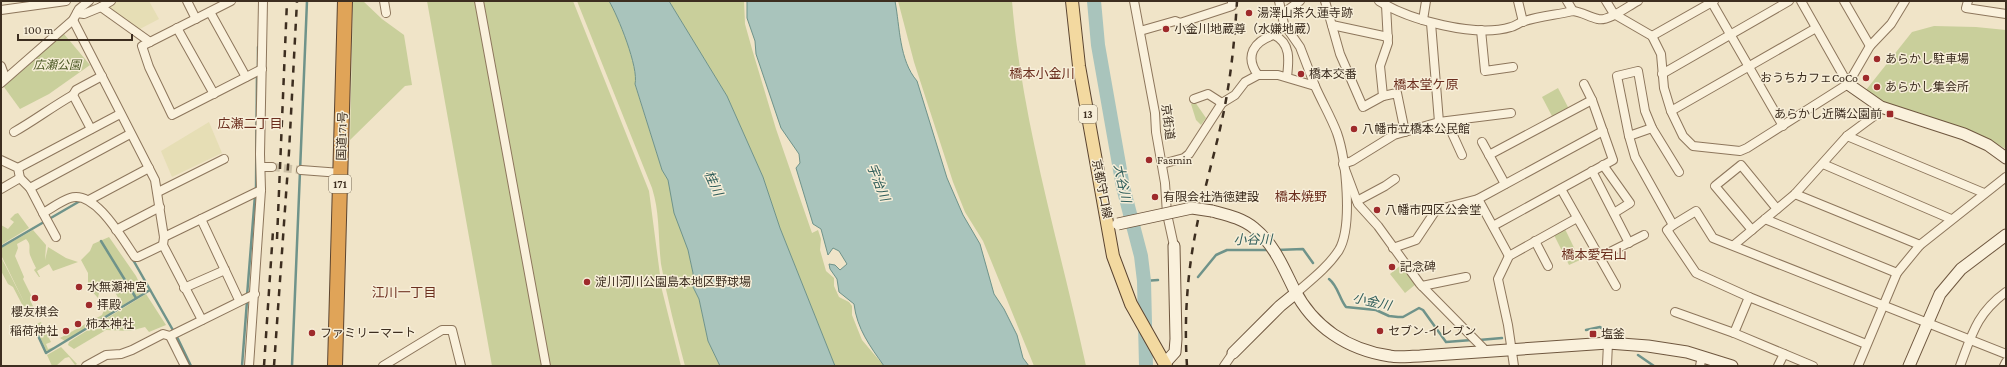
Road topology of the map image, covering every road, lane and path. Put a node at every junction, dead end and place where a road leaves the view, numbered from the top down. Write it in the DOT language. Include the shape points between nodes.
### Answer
graph roads {
  1 [pos="66,1"];
  2 [pos="90,1"];
  3 [pos="111,1"];
  4 [pos="187,1"];
  5 [pos="231,1"];
  6 [pos="263,1"];
  7 [pos="345,1"];
  8 [pos="384,1"];
  9 [pos="479,1"];
  10 [pos="1072,1"];
  11 [pos="1134,1"];
  12 [pos="1232,1"];
  13 [pos="1279,1"];
  14 [pos="1300,1"];
  15 [pos="1325,1"];
  16 [pos="1426,1"];
  17 [pos="1518,1"];
  18 [pos="1567,1"];
  19 [pos="1606,1"];
  20 [pos="1638,1"];
  21 [pos="1713,1"];
  22 [pos="1789,1"];
  23 [pos="1800,1"];
  24 [pos="1844,1"];
  25 [pos="1905,1"];
  26 [pos="1968,1"];
  27 [pos="1382,3"];
  28 [pos="101,7"];
  29 [pos="1,10"];
  30 [pos="1573,11"];
  31 [pos="210,12"];
  32 [pos="386,13"];
  33 [pos="1282,14"];
  34 [pos="1614,14"];
  35 [pos="2006,14"];
  36 [pos="75,16"];
  37 [pos="196,19"];
  38 [pos="1422,20"];
  39 [pos="1523,22"];
  40 [pos="1431,23"];
  41 [pos="1332,25"];
  42 [pos="177,28"];
  43 [pos="1816,28"];
  44 [pos="1481,30"];
  45 [pos="1140,31"];
  46 [pos="1731,34"];
  47 [pos="1652,36"];
  48 [pos="1388,37"];
  49 [pos="150,42"];
  50 [pos="1870,46"];
  51 [pos="1,66"];
  52 [pos="1749,66"];
  53 [pos="1513,68"];
  54 [pos="259,70"];
  55 [pos="1662,74"];
  56 [pos="1258,75"];
  57 [pos="102,76"];
  58 [pos="246,77"];
  59 [pos="1287,77"];
  60 [pos="3,80"];
  61 [pos="1584,84"];
  62 [pos="1848,84"];
  63 [pos="1315,86"];
  64 [pos="214,94"];
  65 [pos="73,95"];
  66 [pos="1383,96"];
  67 [pos="1194,99"];
  68 [pos="1592,100"];
  69 [pos="1222,103"];
  70 [pos="1881,107"];
  71 [pos="1670,112"];
  72 [pos="1511,113"];
  73 [pos="120,114"];
  74 [pos="1444,122"];
  75 [pos="1783,126"];
  76 [pos="1652,128"];
  77 [pos="91,129"];
  78 [pos="1603,131"];
  79 [pos="14,132"];
  80 [pos="1405,132"];
  81 [pos="130,134"];
  82 [pos="1629,136"];
  83 [pos="1847,136"];
  84 [pos="1482,142"];
  85 [pos="1462,155"];
  86 [pos="1489,155"];
  87 [pos="2006,158"];
  88 [pos="224,159"];
  89 [pos="1,160"];
  90 [pos="1162,164"];
  91 [pos="1343,164"];
  92 [pos="1823,164"];
  93 [pos="1603,166"];
  94 [pos="261,167"];
  95 [pos="18,168"];
  96 [pos="150,168"];
  97 [pos="272,168"];
  98 [pos="301,170"];
  99 [pos="1592,171"];
  100 [pos="1679,172"];
  101 [pos="341,173"];
  102 [pos="2006,177"];
  103 [pos="20,178"];
  104 [pos="1395,179"];
  105 [pos="1505,184"];
  106 [pos="30,188"];
  107 [pos="1,189"];
  108 [pos="1560,189"];
  109 [pos="158,192"];
  110 [pos="257,192"];
  111 [pos="1984,193"];
  112 [pos="1795,194"];
  113 [pos="1478,199"];
  114 [pos="89,200"];
  115 [pos="1357,201"];
  116 [pos="160,207"];
  117 [pos="1777,209"];
  118 [pos="43,213"];
  119 [pos="1614,213"];
  120 [pos="1577,218"];
  121 [pos="201,219"];
  122 [pos="1766,219"];
  123 [pos="1952,219"];
  124 [pos="1113,225"];
  125 [pos="1673,225"];
  126 [pos="1493,226"];
  127 [pos="116,230"];
  128 [pos="1752,230"];
  129 [pos="1644,235"];
  130 [pos="2006,235"];
  131 [pos="56,237"];
  132 [pos="164,241"];
  133 [pos="1535,241"];
  134 [pos="1629,243"];
  135 [pos="1734,245"];
  136 [pos="1920,245"];
  137 [pos="1174,246"];
  138 [pos="1392,248"];
  139 [pos="1509,256"];
  140 [pos="1600,257"];
  141 [pos="1548,266"];
  142 [pos="225,270"];
  143 [pos="1897,273"];
  144 [pos="1466,277"];
  145 [pos="1422,286"];
  146 [pos="1616,286"];
  147 [pos="184,288"];
  148 [pos="2006,292"];
  149 [pos="1296,293"];
  150 [pos="247,297"];
  151 [pos="1750,297"];
  152 [pos="1883,305"];
  153 [pos="1675,312"];
  154 [pos="202,320"];
  155 [pos="1927,322"];
  156 [pos="1734,334"];
  157 [pos="170,336"];
  158 [pos="1970,340"];
  159 [pos="1608,343"];
  160 [pos="1479,344"];
  161 [pos="1866,344"];
  162 [pos="1512,348"];
  163 [pos="1234,353"];
  164 [pos="1784,354"];
  165 [pos="2006,354"];
  166 [pos="1701,361"];
  167 [pos="2006,362"];
  168 [pos="1165,365"];
  169 [pos="86,366"];
  170 [pos="186,366"];
  171 [pos="249,366"];
  172 [pos="335,366"];
  173 [pos="383,366"];
  174 [pos="461,366"];
  175 [pos="546,366"];
  176 [pos="1224,366"];
  177 [pos="1514,366"];
  178 [pos="1607,366"];
  179 [pos="1732,366"];
  180 [pos="1778,366"];
  181 [pos="1813,366"];
  182 [pos="1858,366"];
  183 [pos="1909,366"];
  184 [pos="1960,366"];
  185 [pos="2004,366"];
  1 -- 29 [label="street"];
  2 -- 36 [label="street" via="83,5"];
  3 -- 28 [label="street"];
  4 -- 37 [label="street"];
  5 -- 31 [label="street"];
  6 -- 54 [label="street"];
  7 -- 101 [label="highway, 国道171号 / 171"];
  8 -- 32 [label="street"];
  9 -- 175 [label="street"];
  10 -- 124 [label="main road, 京都守口線 / 13" via="1079,66"];
  11 -- 45 [label="street, 京街道"];
  12 -- 45 [label="street" via="1232,6 1180,23 1175,21"];
  13 -- 33 [label="street"];
  14 -- 33 [label="street"];
  15 -- 41 [label="street"];
  16 -- 38 [label="street"];
  17 -- 39 [label="street"];
  18 -- 30 [label="street"];
  19 -- 34 [label="street"];
  20 -- 34 [label="street"];
  21 -- 46 [label="street"];
  21 -- 47 [label="street"];
  22 -- 46 [label="street"];
  23 -- 43 [label="street"];
  24 -- 50 [label="street"];
  25 -- 50 [label="street" via="1891,24"];
  26 -- 35 [label="street" via="1966,8"];
  27 -- 38 [label="street"];
  27 -- 48 [label="street"];
  28 -- 36 [label="street"];
  28 -- 49 [label="street"];
  30 -- 34 [label="street" via="1599,20 1607,19"];
  30 -- 39 [label="street"];
  31 -- 37 [label="street"];
  31 -- 58 [label="street"];
  33 -- 63 [label="street" via="1284,24 1300,47"];
  34 -- 47 [label="street"];
  36 -- 57 [label="street"];
  36 -- 60 [label="street"];
  37 -- 42 [label="street"];
  38 -- 40 [label="street"];
  39 -- 44 [label="street" via="1511,27"];
  40 -- 44 [label="street"];
  40 -- 74 [label="street"];
  41 -- 48 [label="street"];
  41 -- 66 [label="street" via="1340,54 1363,106"];
  42 -- 49 [label="street"];
  42 -- 64 [label="street"];
  43 -- 52 [label="street"];
  43 -- 62 [label="street"];
  44 -- 53 [label="street" via="1485,71"];
  45 -- 90 [label="street, 京街道"];
  46 -- 52 [label="street"];
  46 -- 55 [label="street"];
  47 -- 55 [label="street" via="1660,54"];
  48 -- 66 [label="street" via="1380,66"];
  49 -- 64 [label="street" via="142,46 172,115"];
  50 -- 62 [label="street"];
  51 -- 60 [label="street"];
  52 -- 71 [label="street"];
  52 -- 75 [label="street"];
  54 -- 58 [label="street"];
  54 -- 94 [label="street"];
  55 -- 71 [label="street"];
  56 -- 59 [label="street"];
  56 -- 59 [label="street" via="1252,68 1250,58 1264,38 1274,35 1279,37 1288,50"];
  56 -- 69 [label="street" via="1245,82 1235,95"];
  57 -- 65 [label="street" via="76,90"];
  57 -- 73 [label="street"];
  58 -- 64 [label="street"];
  59 -- 63 [label="street"];
  61 -- 68 [label="street"];
  62 -- 70 [label="street"];
  62 -- 75 [label="street"];
  63 -- 91 [label="street" via="1337,134"];
  65 -- 77 [label="street"];
  65 -- 79 [label="street"];
  66 -- 80 [label="street" via="1397,93"];
  67 -- 69 [label="street" via="1208,94"];
  68 -- 78 [label="street"];
  68 -- 86 [label="street"];
  69 -- 90 [label="street" via="1189,154 1184,158"];
  70 -- 83 [label="street" via="1874,116"];
  70 -- 87 [label="street" via="1964,134 1988,145"];
  71 -- 75 [label="street" via="1683,136 1693,146 1708,148 1747,148"];
  72 -- 74 [label="street"];
  73 -- 77 [label="street"];
  73 -- 81 [label="street"];
  74 -- 80 [label="street"];
  74 -- 85 [label="street"];
  76 -- 82 [label="street"];
  76 -- 82 [label="street" via="1645,111 1638,71 1617,76"];
  76 -- 100 [label="street"];
  77 -- 95 [label="street"];
  78 -- 93 [label="street" via="1613,160"];
  78 -- 105 [label="street"];
  80 -- 91 [label="street" via="1394,135"];
  81 -- 96 [label="street"];
  81 -- 106 [label="street"];
  82 -- 125 [label="street" via="1635,157"];
  83 -- 92 [label="street"];
  83 -- 111 [label="street"];
  84 -- 86 [label="street"];
  86 -- 105 [label="street"];
  88 -- 109 [label="street"];
  89 -- 95 [label="street"];
  90 -- 137 [label="street, 京街道" via="1167,214"];
  91 -- 115 [label="street"];
  91 -- 149 [label="street" via="1347,225 1339,249 1323,270"];
  92 -- 112 [label="street"];
  92 -- 123 [label="street"];
  93 -- 99 [label="street"];
  93 -- 119 [label="street" via="1630,203"];
  94 -- 97 [label="street"];
  94 -- 110 [label="street"];
  95 -- 103 [label="street"];
  96 -- 109 [label="street"];
  96 -- 114 [label="street"];
  98 -- 101 [label="street"];
  99 -- 108 [label="street"];
  99 -- 119 [label="street"];
  101 -- 172 [label="highway, 国道171号 / 171"];
  102 -- 111 [label="street"];
  103 -- 106 [label="street"];
  103 -- 107 [label="street"];
  104 -- 115 [label="street"];
  105 -- 113 [label="street"];
  106 -- 118 [label="street"];
  108 -- 120 [label="street"];
  108 -- 126 [label="street"];
  109 -- 116 [label="street"];
  110 -- 121 [label="street"];
  110 -- 150 [label="street"];
  111 -- 123 [label="street"];
  112 -- 117 [label="street"];
  112 -- 136 [label="street"];
  113 -- 126 [label="street"];
  113 -- 138 [label="street" via="1436,210 1416,240"];
  114 -- 118 [label="street" via="71,197"];
  114 -- 127 [label="street" via="99,208"];
  115 -- 138 [label="street"];
  116 -- 127 [label="street"];
  116 -- 132 [label="street"];
  117 -- 122 [label="street"];
  117 -- 128 [label="street" via="1741,165 1715,186"];
  118 -- 131 [label="street"];
  119 -- 134 [label="street"];
  120 -- 133 [label="street"];
  120 -- 140 [label="street"];
  121 -- 132 [label="street"];
  121 -- 142 [label="street"];
  122 -- 128 [label="street"];
  122 -- 143 [label="street"];
  123 -- 136 [label="street"];
  124 -- 149 [label="street, bridge" via="1192,208 1242,220 1264,237 1272,247"];
  124 -- 168 [label="main road, 京都守口線 / 13" via="1118,271 1139,318"];
  125 -- 135 [label="street" via="1696,211 1713,238"];
  125 -- 151 [label="street" via="1667,230 1696,273"];
  126 -- 139 [label="street"];
  127 -- 132 [label="street" via="135,257"];
  128 -- 135 [label="street"];
  129 -- 134 [label="street"];
  130 -- 155 [label="street" via="1951,279 1940,294"];
  132 -- 147 [label="street"];
  133 -- 139 [label="street"];
  133 -- 141 [label="street"];
  134 -- 140 [label="street"];
  135 -- 152 [label="street"];
  136 -- 143 [label="street"];
  137 -- 168 [label="street" via="1176,339 1175,352"];
  138 -- 145 [label="street"];
  139 -- 162 [label="street" via="1498,279"];
  140 -- 146 [label="street"];
  142 -- 147 [label="street"];
  142 -- 150 [label="street"];
  143 -- 152 [label="street"];
  144 -- 145 [label="street"];
  145 -- 160 [label="street"];
  147 -- 154 [label="street"];
  148 -- 158 [label="street" via="1991,303 1979,320"];
  149 -- 160 [label="street" via="1312,316 1328,331 1348,344 1368,352 1391,356"];
  149 -- 163 [label="street"];
  150 -- 154 [label="street"];
  150 -- 171 [label="street"];
  151 -- 156 [label="street"];
  151 -- 161 [label="street"];
  152 -- 155 [label="street"];
  152 -- 161 [label="street"];
  153 -- 156 [label="street"];
  154 -- 157 [label="street"];
  155 -- 158 [label="street"];
  155 -- 183 [label="street"];
  156 -- 164 [label="street"];
  157 -- 169 [label="street" via="164,334 132,350 106,355"];
  157 -- 170 [label="street"];
  158 -- 165 [label="street"];
  158 -- 184 [label="street"];
  159 -- 162 [label="street"];
  159 -- 166 [label="street" via="1648,346"];
  159 -- 178 [label="street"];
  160 -- 162 [label="street"];
  161 -- 182 [label="street"];
  162 -- 177 [label="street"];
  163 -- 176 [label="street"];
  164 -- 180 [label="street"];
  164 -- 181 [label="street"];
  166 -- 179 [label="street"];
  167 -- 185 [label="street"];
  173 -- 174 [label="street" via="442,330 449,329 455,335"];
}
